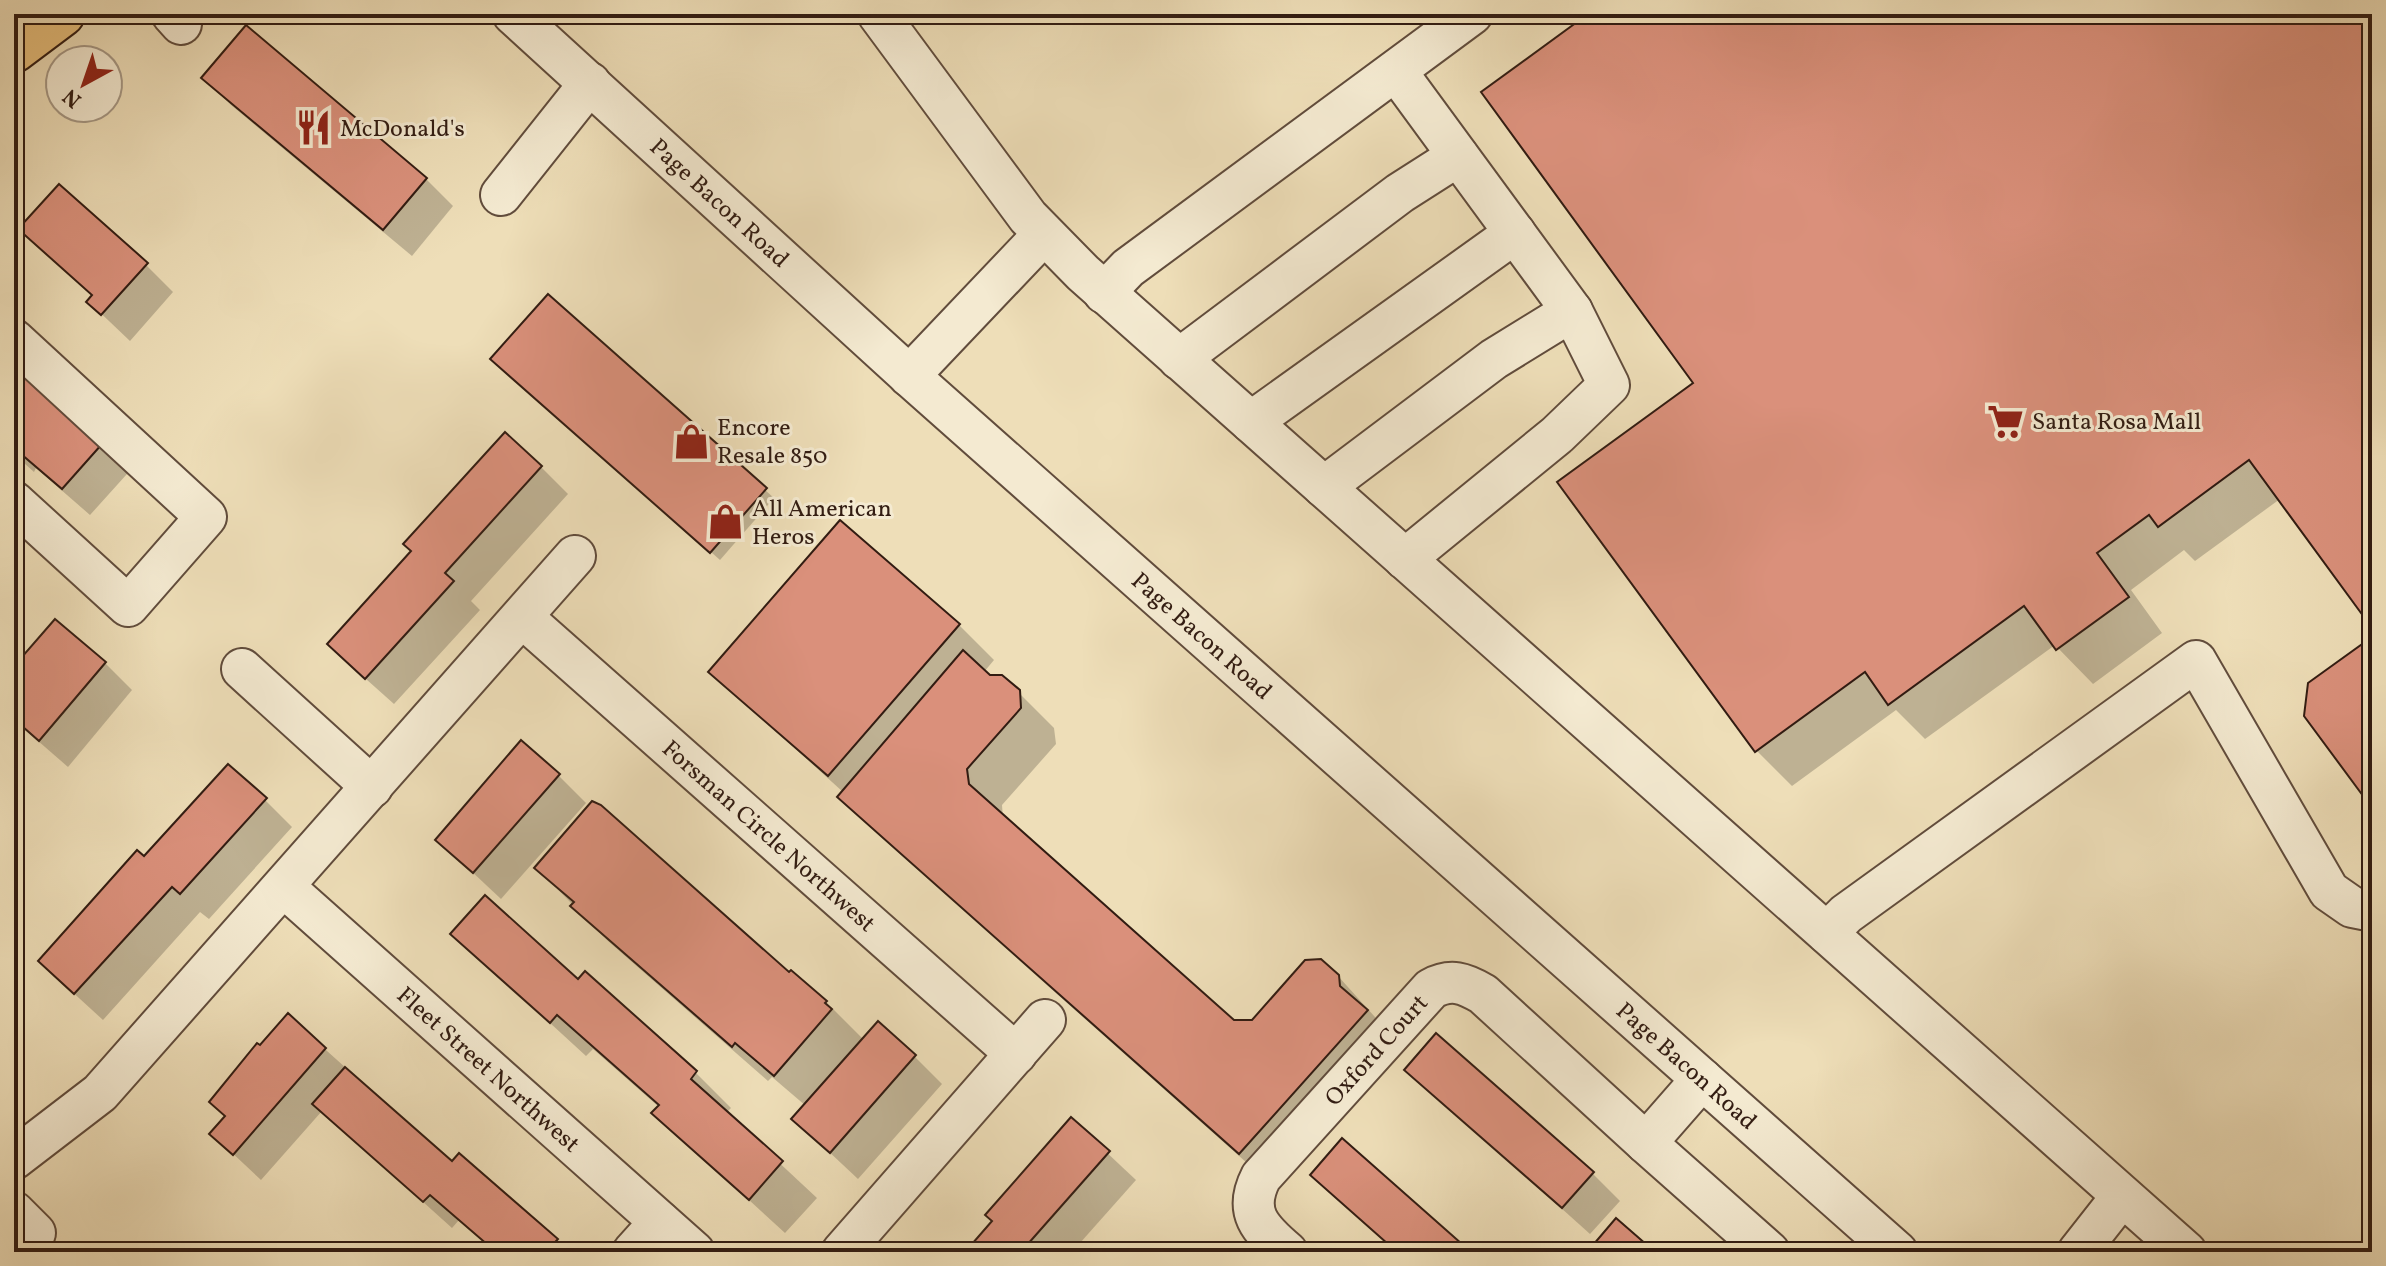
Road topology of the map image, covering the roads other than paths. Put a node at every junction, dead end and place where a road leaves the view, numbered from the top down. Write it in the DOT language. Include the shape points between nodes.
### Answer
graph roads {
  1 [pos="62,14"];
  2 [pos="513,14"];
  3 [pos="878,14"];
  4 [pos="1472,14"];
  5 [pos="14,50"];
  6 [pos="1396,71"];
  7 [pos="590,83"];
  8 [pos="1458,156"];
  9 [pos="501,195"];
  10 [pos="1515,233"];
  11 [pos="1044,234"];
  12 [pos="1104,293"];
  13 [pos="1572,311"];
  14 [pos="14,340"];
  15 [pos="1179,359"];
  16 [pos="909,376"];
  17 [pos="1251,422"];
  18 [pos="1324,487"];
  19 [pos="14,502"];
  20 [pos="575,556"];
  21 [pos="1405,559"];
  22 [pos="522,617"];
  23 [pos="242,669"];
  24 [pos="372,787"];
  25 [pos="284,887"];
  26 [pos="2372,911"];
  27 [pos="1827,933"];
  28 [pos="1045,1020"];
  29 [pos="1016,1054"];
  30 [pos="1702,1079"];
  31 [pos="1646,1143"];
  32 [pos="14,1159"];
  33 [pos="2122,1196"];
  34 [pos="660,1222"];
  35 [pos="633,1252"];
  36 [pos="694,1252"];
  37 [pos="842,1252"];
  38 [pos="1287,1252"];
  39 [pos="1769,1252"];
  40 [pos="1897,1252"];
  41 [pos="2078,1252"];
  42 [pos="2186,1252"];
  1 -- 5 [label="main road"];
  2 -- 7 [label="street, Page Bacon Road"];
  3 -- 11 [label="street"];
  4 -- 6 [label="street"];
  6 -- 8 [label="street"];
  6 -- 12 [label="street" via="1128,268"];
  7 -- 9 [label="street"];
  7 -- 16 [label="street, Page Bacon Road"];
  8 -- 10 [label="street"];
  8 -- 15 [label="street" via="1400,193"];
  10 -- 13 [label="street"];
  10 -- 17 [label="street"];
  11 -- 12 [label="street"];
  11 -- 16 [label="street"];
  12 -- 15 [label="street"];
  13 -- 18 [label="street" via="1494,359"];
  13 -- 21 [label="street" via="1609,385 1557,435"];
  14 -- 19 [label="street" via="206,517 128,606"];
  15 -- 17 [label="street"];
  16 -- 30 [label="street, Page Bacon Road"];
  17 -- 18 [label="street"];
  18 -- 21 [label="street"];
  20 -- 22 [label="street"];
  21 -- 27 [label="street"];
  22 -- 24 [label="street"];
  22 -- 29 [label="street, Forsman Circle Northwest"];
  23 -- 24 [label="street"];
  24 -- 25 [label="street"];
  25 -- 32 [label="street" via="100,1093"];
  25 -- 34 [label="street, Fleet Street Northwest"];
  26 -- 27 [label="street" via="2352,907 2329,891 2196,661 1846,914"];
  27 -- 33 [label="street"];
  28 -- 29 [label="street"];
  29 -- 37 [label="street"];
  30 -- 31 [label="street"];
  30 -- 40 [label="street, Page Bacon Road"];
  31 -- 38 [label="street, Oxford Court" via="1483,994 1463,983 1442,983 1261,1177 1252,1194 1255,1214 1264,1232"];
  31 -- 39 [label="street, Oxford Court"];
  33 -- 41 [label="street"];
  33 -- 42 [label="street"];
  34 -- 35 [label="street"];
  34 -- 36 [label="street, Fleet Street Northwest"];
}
